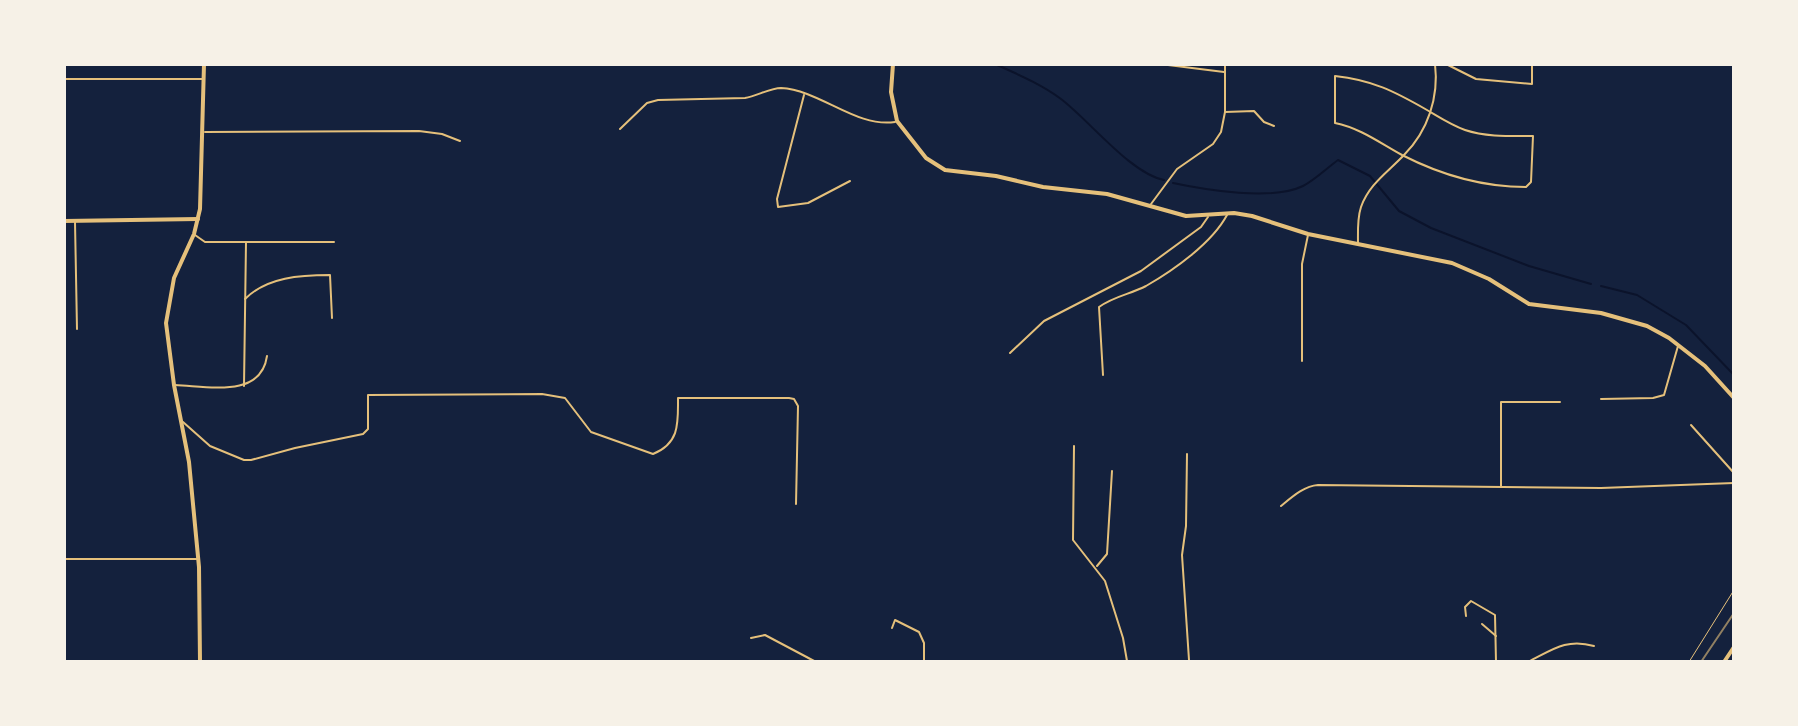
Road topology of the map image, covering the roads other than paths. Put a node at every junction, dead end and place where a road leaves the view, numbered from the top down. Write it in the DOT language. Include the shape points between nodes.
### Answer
graph roads {
  1 [pos="204,64"];
  2 [pos="893,64"];
  3 [pos="1160,64"];
  4 [pos="1225,64"];
  5 [pos="1435,64"];
  6 [pos="1446,64"];
  7 [pos="1532,64"];
  8 [pos="1225,72"];
  9 [pos="64,79"];
  10 [pos="204,79"];
  11 [pos="804,94"];
  12 [pos="1225,112"];
  13 [pos="1431,112"];
  14 [pos="897,121"];
  15 [pos="1274,126"];
  16 [pos="620,129"];
  17 [pos="204,132"];
  18 [pos="460,141"];
  19 [pos="1404,156"];
  20 [pos="850,181"];
  21 [pos="1150,205"];
  22 [pos="1228,214"];
  23 [pos="1208,215"];
  24 [pos="199,219"];
  25 [pos="64,221"];
  26 [pos="75,221"];
  27 [pos="194,234"];
  28 [pos="1308,234"];
  29 [pos="246,242"];
  30 [pos="334,242"];
  31 [pos="1358,245"];
  32 [pos="244,304"];
  33 [pos="332,318"];
  34 [pos="77,329"];
  35 [pos="1678,345"];
  36 [pos="1010,353"];
  37 [pos="267,356"];
  38 [pos="1302,361"];
  39 [pos="1103,375"];
  40 [pos="174,385"];
  41 [pos="244,386"];
  42 [pos="1734,398"];
  43 [pos="1601,399"];
  44 [pos="1560,402"];
  45 [pos="182,422"];
  46 [pos="1691,425"];
  47 [pos="1074,446"];
  48 [pos="1187,454"];
  49 [pos="1112,471"];
  50 [pos="1734,473"];
  51 [pos="1734,483"];
  52 [pos="1501,487"];
  53 [pos="796,504"];
  54 [pos="1281,506"];
  55 [pos="64,559"];
  56 [pos="198,559"];
  57 [pos="1096,566"];
  58 [pos="1466,616"];
  59 [pos="1482,624"];
  60 [pos="892,628"];
  61 [pos="1496,636"];
  62 [pos="751,638"];
  63 [pos="1594,646"];
  64 [pos="1734,647"];
  65 [pos="1189,661"];
  66 [pos="200,662"];
  67 [pos="816,662"];
  68 [pos="924,662"];
  69 [pos="1127,662"];
  70 [pos="1346,662"];
  71 [pos="1496,662"];
  72 [pos="1528,662"];
  73 [pos="1724,662"];
  1 -- 10 [label="main road"];
  2 -- 14 [label="main road"];
  3 -- 8 [label="street"];
  4 -- 8 [label="street"];
  5 -- 13 [label="street"];
  6 -- 7 [label="street" via="1476,79 1532,84"];
  8 -- 12 [label="street"];
  9 -- 10 [label="street"];
  10 -- 17 [label="main road"];
  11 -- 14 [label="street" via="880,123"];
  11 -- 16 [label="street" via="777,88 745,98 658,100 647,103"];
  11 -- 20 [label="street" via="778,207 808,203"];
  12 -- 15 [label="street" via="1254,111"];
  12 -- 21 [label="street" via="1213,144 1177,169"];
  13 -- 19 [label="street"];
  13 -- 19 [label="street" via="1370,81 1335,76 1335,123"];
  13 -- 19 [label="street" via="1465,130 1533,136 1531,182 1526,187 1474,183"];
  14 -- 21 [label="main road" via="926,158 945,170"];
  17 -- 18 [label="street" via="397,130"];
  17 -- 24 [label="main road"];
  19 -- 31 [label="street" via="1378,179 1361,207"];
  21 -- 23 [label="main road" via="1186,216"];
  22 -- 23 [label="main road"];
  22 -- 28 [label="main road"];
  22 -- 39 [label="street" via="1192,254 1146,286 1099,307"];
  23 -- 36 [label="street" via="1201,227 1141,271 1044,321"];
  24 -- 26 [label="main road"];
  24 -- 27 [label="main road"];
  25 -- 26 [label="main road"];
  26 -- 34 [label="street"];
  27 -- 29 [label="street" via="205,242"];
  27 -- 40 [label="main road" via="174,278 168,307"];
  28 -- 31 [label="main road"];
  28 -- 38 [label="street" via="1302,264"];
  29 -- 30 [label="street"];
  29 -- 32 [label="street"];
  31 -- 35 [label="main road" via="1452,263 1529,304 1627,319"];
  32 -- 33 [label="street" via="249,295 283,279 330,275"];
  32 -- 41 [label="street"];
  35 -- 42 [label="main road"];
  35 -- 43 [label="street" via="1664,395"];
  37 -- 41 [label="street" via="260,376"];
  40 -- 41 [label="street"];
  40 -- 45 [label="main road"];
  44 -- 52 [label="street" via="1501,402"];
  45 -- 53 [label="street" via="210,446 251,460 363,434 368,429 368,395 542,394 565,398 591,432 653,454 674,439 678,398 789,398 798,406"];
  45 -- 56 [label="main road"];
  46 -- 50 [label="street"];
  47 -- 57 [label="street" via="1073,540"];
  48 -- 65 [label="street" via="1182,555"];
  49 -- 57 [label="street" via="1107,554"];
  51 -- 52 [label="street"];
  52 -- 54 [label="street" via="1318,485"];
  55 -- 56 [label="street"];
  56 -- 66 [label="main road"];
  57 -- 69 [label="street"];
  58 -- 61 [label="street" via="1471,601 1494,614"];
  59 -- 61 [label="street"];
  60 -- 68 [label="street" via="895,620 919,632"];
  61 -- 71 [label="street"];
  62 -- 67 [label="street" via="765,635"];
  63 -- 72 [label="street" via="1560,645"];
  64 -- 73 [label="main road"];
  65 -- 69 [label="street"];
  65 -- 70 [label="street"];
}
